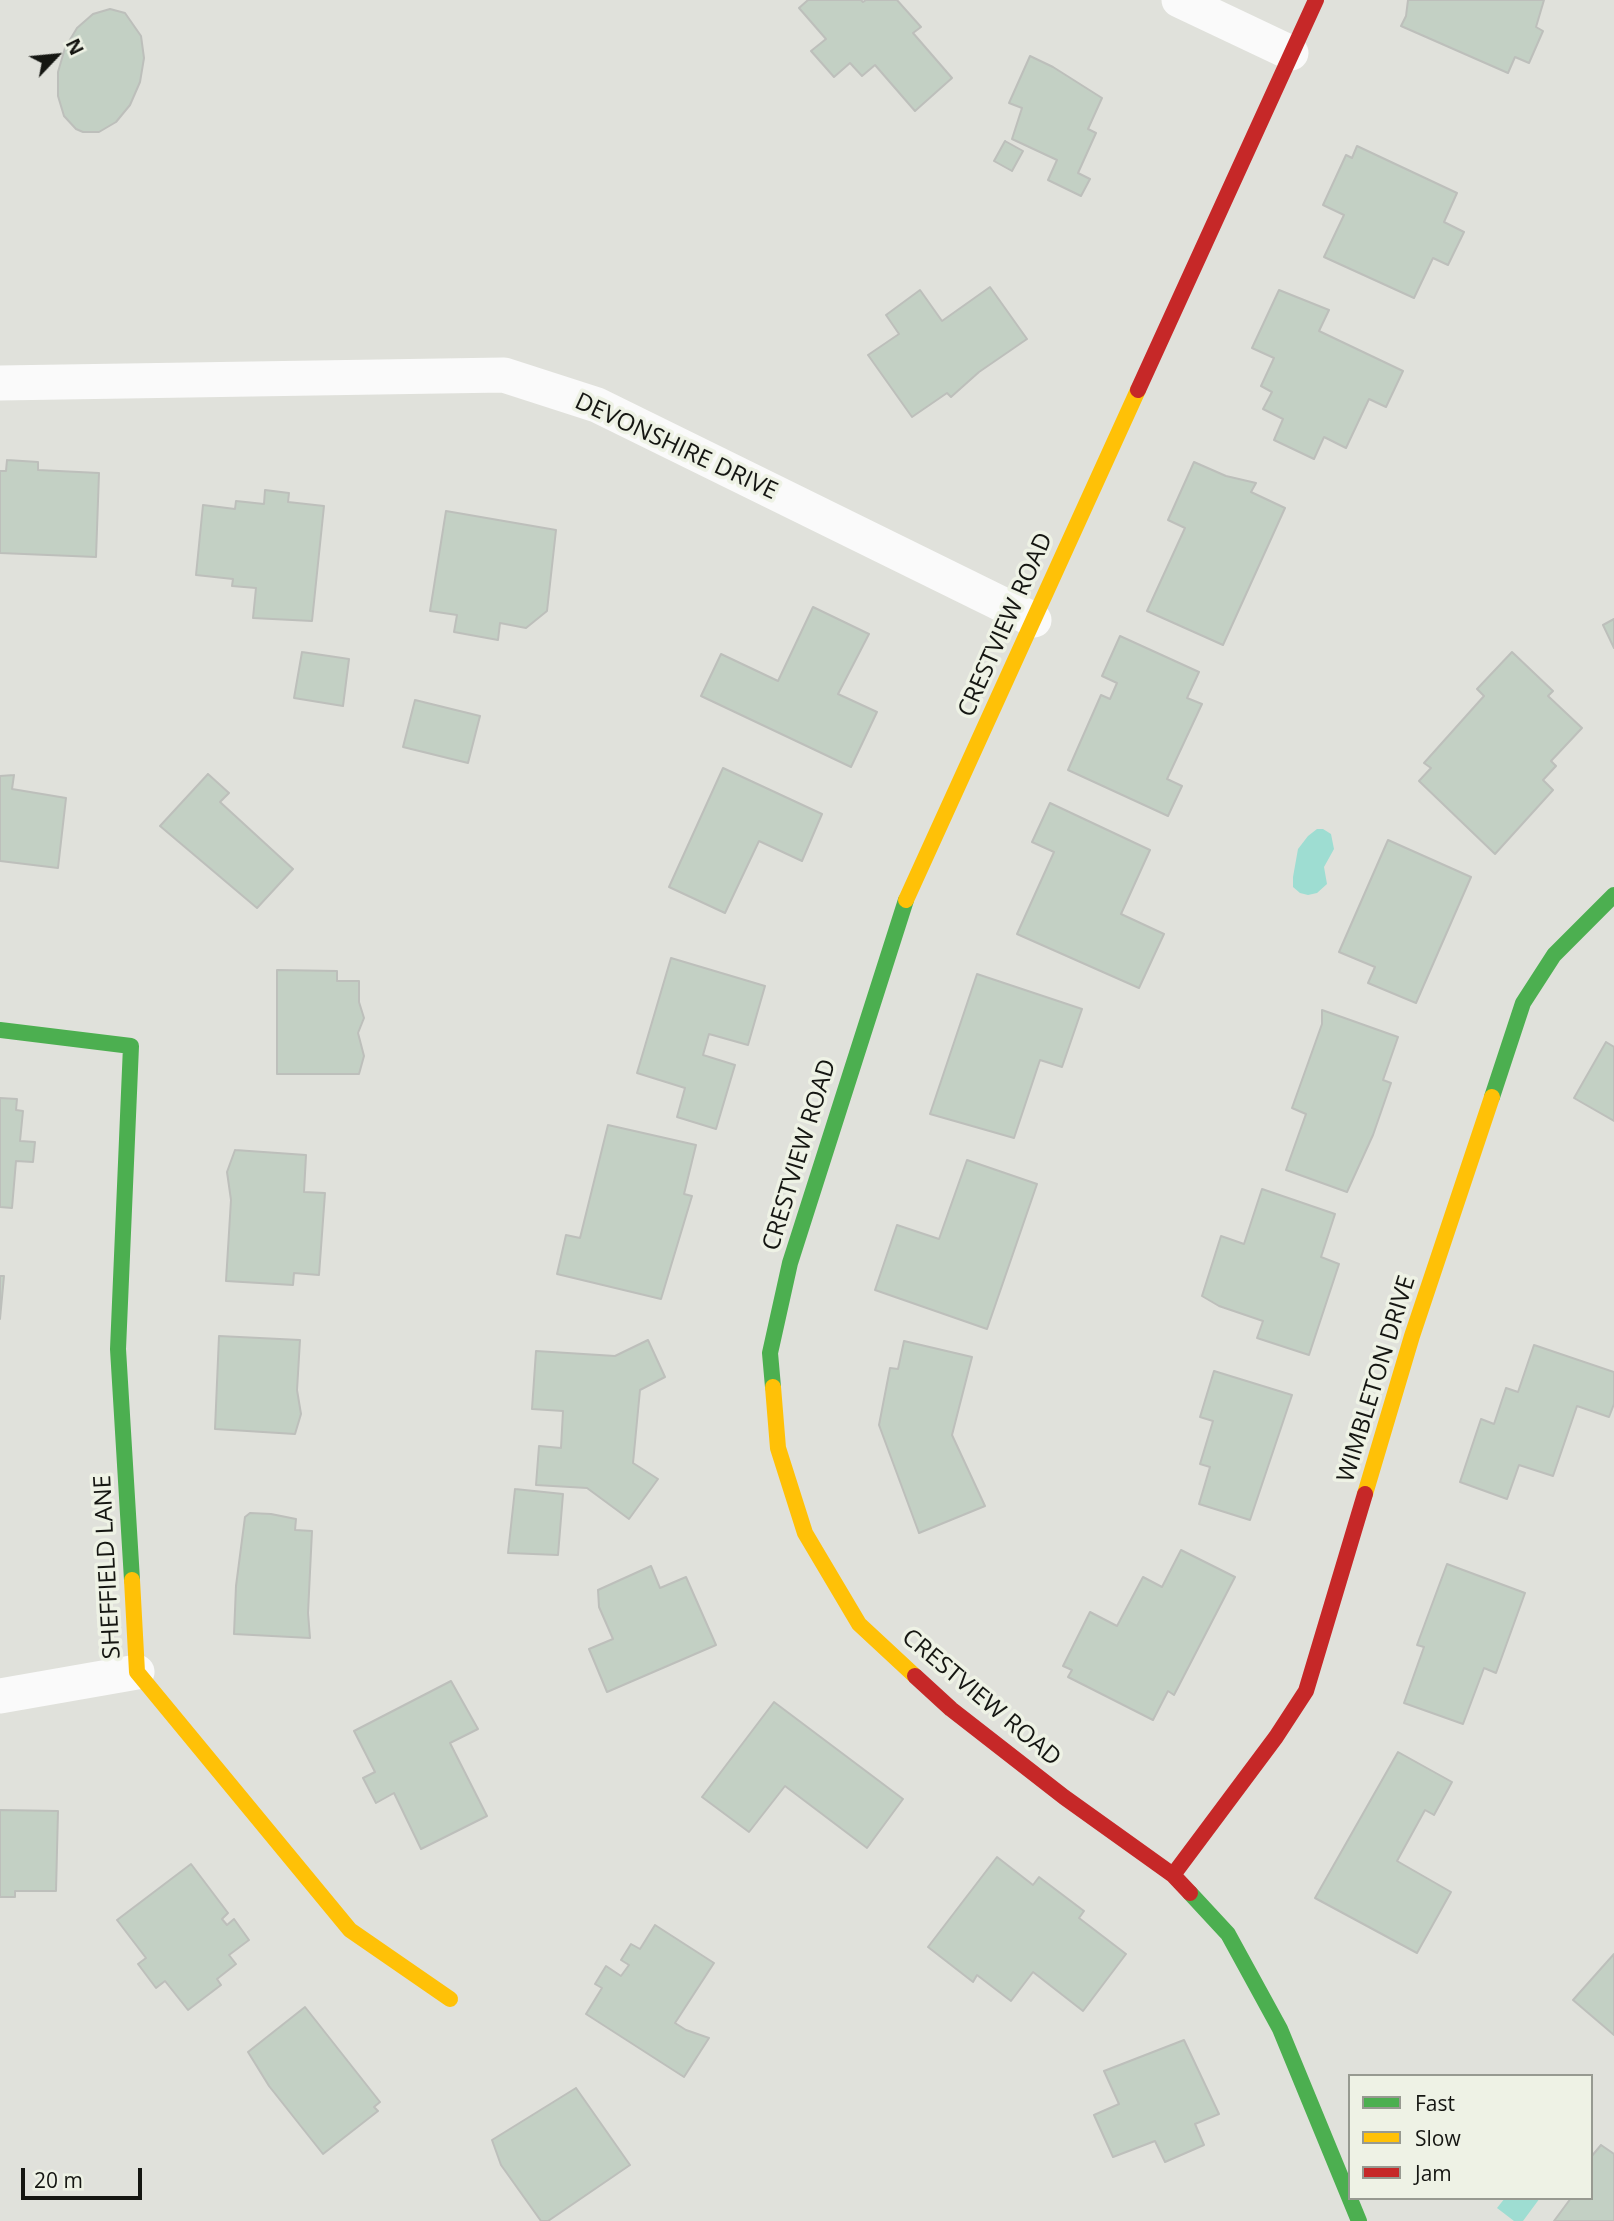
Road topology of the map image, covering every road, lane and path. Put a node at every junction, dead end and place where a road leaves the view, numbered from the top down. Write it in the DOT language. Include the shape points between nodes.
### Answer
graph roads {
  1 [pos="1180,0"];
  2 [pos="1316,0"];
  3 [pos="1291,53"];
  4 [pos="0,383"];
  5 [pos="1034,620"];
  6 [pos="1614,895"];
  7 [pos="0,1030"];
  8 [pos="137,1672"];
  9 [pos="0,1696"];
  10 [pos="1173,1875"];
  11 [pos="450,1999"];
  12 [pos="1348,2194"];
  13 [pos="1350,2200"];
  14 [pos="1359,2221"];
  1 -- 3 [label="street"];
  2 -- 3 [label="street, CRESTVIEW ROAD"];
  3 -- 5 [label="street, CRESTVIEW ROAD"];
  4 -- 5 [label="street, DEVONSHIRE DRIVE" via="504,375 597,405"];
  5 -- 10 [label="street, CRESTVIEW ROAD" via="900,912 790,1263 769,1353 778,1448 805,1533 859,1624 951,1709"];
  6 -- 10 [label="street, WIMBLETON DRIVE" via="1554,955 1523,1003 1412,1336 1306,1690"];
  7 -- 8 [label="street, SHEFFIELD LANE" via="131,1046 118,1349"];
  8 -- 9 [label="street"];
  8 -- 11 [label="street, SHEFFIELD LANE" via="350,1930"];
  10 -- 12 [label="street, CRESTVIEW ROAD" via="1228,1934 1280,2029"];
  13 -- 14 [label="street, CRESTVIEW ROAD"];
}
